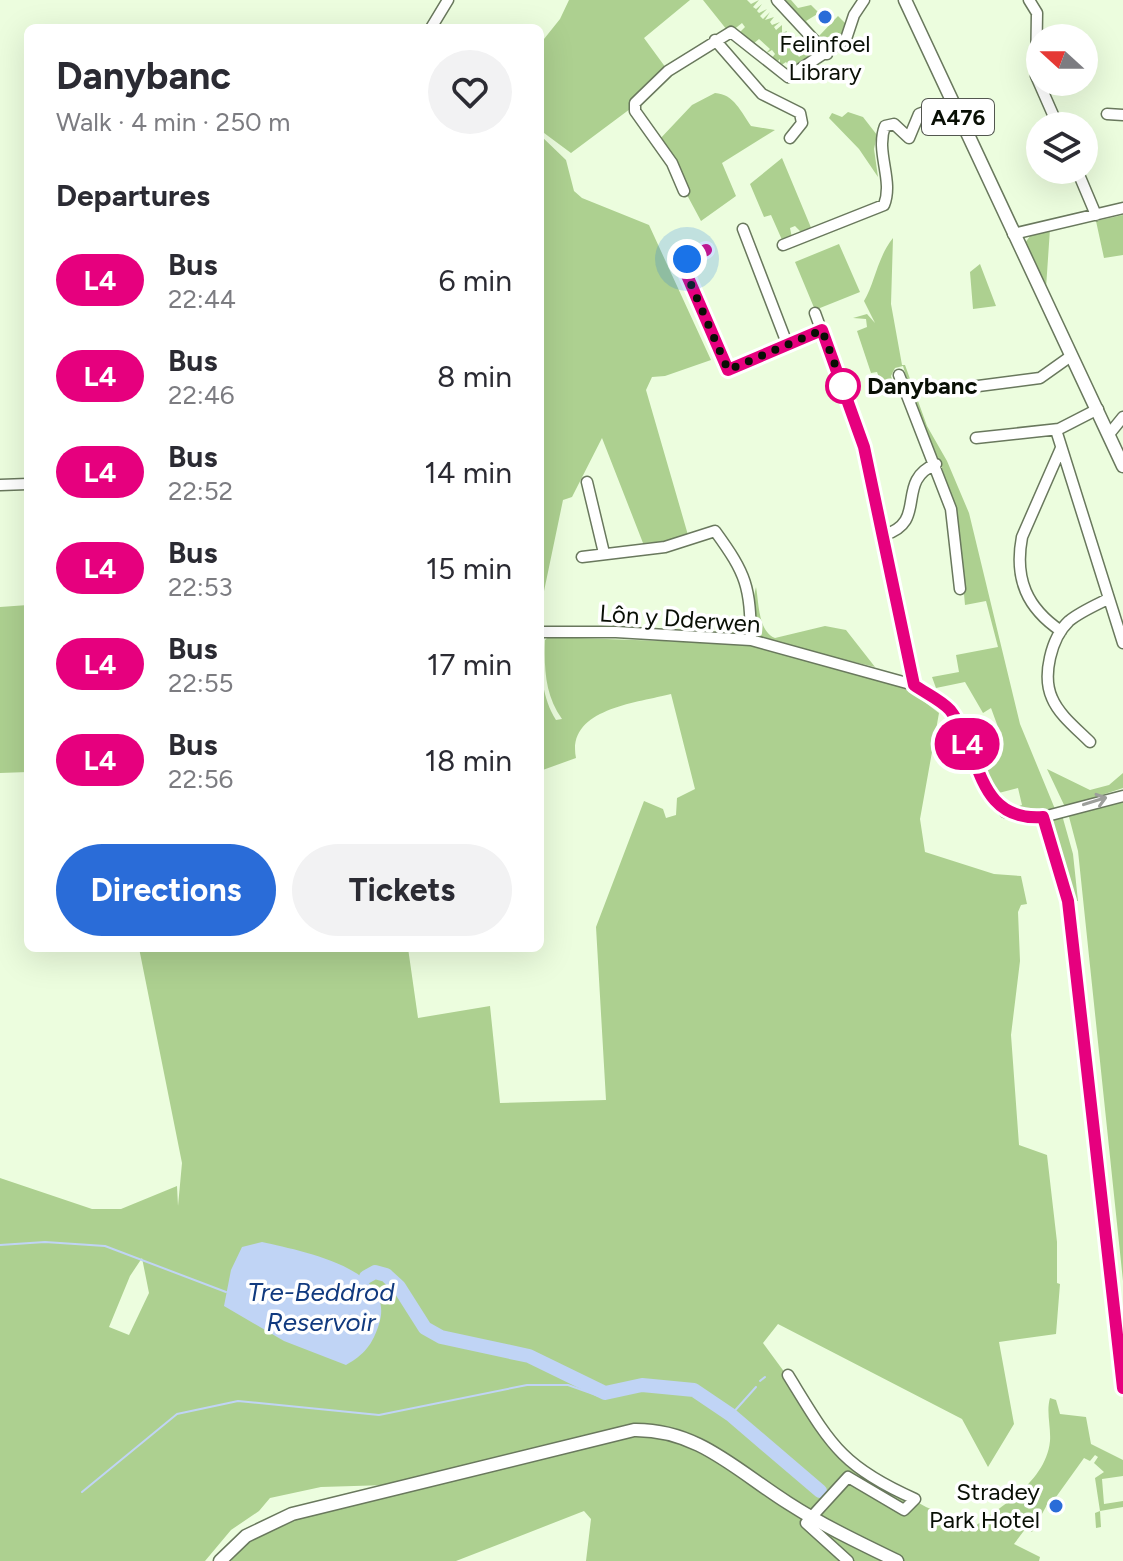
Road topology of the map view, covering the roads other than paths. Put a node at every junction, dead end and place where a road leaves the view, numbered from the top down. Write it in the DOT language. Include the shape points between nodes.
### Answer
graph roads {
  1 [pos="448,0"];
  2 [pos="777,0"];
  3 [pos="864,0"];
  4 [pos="905,0"];
  5 [pos="1029,0"];
  6 [pos="433,24"];
  7 [pos="715,40"];
  8 [pos="827,54"];
  9 [pos="951,102"];
  10 [pos="1052,112"];
  11 [pos="1107,114"];
  12 [pos="1123,115"];
  13 [pos="790,138"];
  14 [pos="1083,184"];
  15 [pos="684,191"];
  16 [pos="1123,208"];
  17 [pos="1096,215"];
  18 [pos="743,229"];
  19 [pos="1013,234"];
  20 [pos="783,245"];
  21 [pos="706,250"];
  22 [pos="815,313"];
  23 [pos="822,330"];
  24 [pos="788,346"];
  25 [pos="1071,356"];
  26 [pos="899,375"];
  27 [pos="955,389"];
  28 [pos="1098,409"];
  29 [pos="1123,417"];
  30 [pos="1056,430"];
  31 [pos="1110,433"];
  32 [pos="976,438"];
  33 [pos="1061,448"];
  34 [pos="936,464"];
  35 [pos="1123,466"];
  36 [pos="587,482"];
  37 [pos="24,484"];
  38 [pos="0,485"];
  39 [pos="884,535"];
  40 [pos="604,553"];
  41 [pos="582,557"];
  42 [pos="960,589"];
  43 [pos="1108,599"];
  44 [pos="1061,631"];
  45 [pos="544,632"];
  46 [pos="751,640"];
  47 [pos="1123,643"];
  48 [pos="914,685"];
  49 [pos="1090,742"];
  50 [pos="1123,796"];
  51 [pos="1048,816"];
  52 [pos="788,1375"];
  53 [pos="1123,1388"];
  54 [pos="811,1516"];
  55 [pos="220,1561"];
  56 [pos="848,1561"];
  57 [pos="897,1561"];
  1 -- 6 [label="street"];
  2 -- 8 [label="street"];
  3 -- 8 [label="street" via="846,39"];
  4 -- 9 [label="main road, A476"];
  5 -- 10 [label="street" via="1037,13 1036,76"];
  7 -- 8 [label="street" via="734,34 788,77"];
  7 -- 13 [label="street" via="762,94 800,113 802,123"];
  7 -- 15 [label="street" via="668,71 635,103"];
  9 -- 19 [label="main road, A476"];
  9 -- 20 [label="street" via="919,114 909,138 894,124 885,126 884,205"];
  11 -- 12 [label="street"];
  14 -- 17 [label="street"];
  16 -- 17 [label="street"];
  17 -- 19 [label="street"];
  18 -- 24 [label="street"];
  19 -- 25 [label="main road, A476"];
  21 -- 24 [label="street" via="683,266 724,367 732,371"];
  22 -- 23 [label="street"];
  23 -- 24 [label="street"];
  23 -- 39 [label="street" via="864,447"];
  25 -- 27 [label="street" via="1040,378"];
  25 -- 28 [label="main road, A476"];
  26 -- 34 [label="street"];
  28 -- 30 [label="street"];
  28 -- 31 [label="main road, A476"];
  29 -- 31 [label="street"];
  30 -- 32 [label="street"];
  30 -- 33 [label="street"];
  31 -- 35 [label="main road, A476"];
  33 -- 43 [label="street"];
  33 -- 44 [label="street" via="1019,553 1029,603"];
  34 -- 39 [label="street" via="915,479 908,521"];
  34 -- 42 [label="street" via="951,509"];
  36 -- 40 [label="street"];
  37 -- 38 [label="street"];
  39 -- 48 [label="street"];
  40 -- 41 [label="street"];
  40 -- 46 [label="street" via="665,547 715,531 740,566 750,593"];
  43 -- 44 [label="street"];
  43 -- 47 [label="street"];
  44 -- 49 [label="street" via="1051,659 1049,688 1058,708"];
  45 -- 46 [label="street, Lôn y Dderwen"];
  46 -- 48 [label="street, Lôn y Dderwen"];
  48 -- 51 [label="street, Lôn y Dderwen" via="949,709 990,795 1005,812"];
  51 -- 50 [label="street, Lôn y Dderwen, one-way"];
  51 -- 53 [label="street" via="1068,901"];
  52 -- 54 [label="street" via="848,1462 915,1499 904,1510 848,1477"];
  54 -- 55 [label="main road" via="715,1451 690,1439 634,1430 292,1514 246,1536"];
  54 -- 56 [label="street" via="808,1528"];
  54 -- 57 [label="main road"];
}
